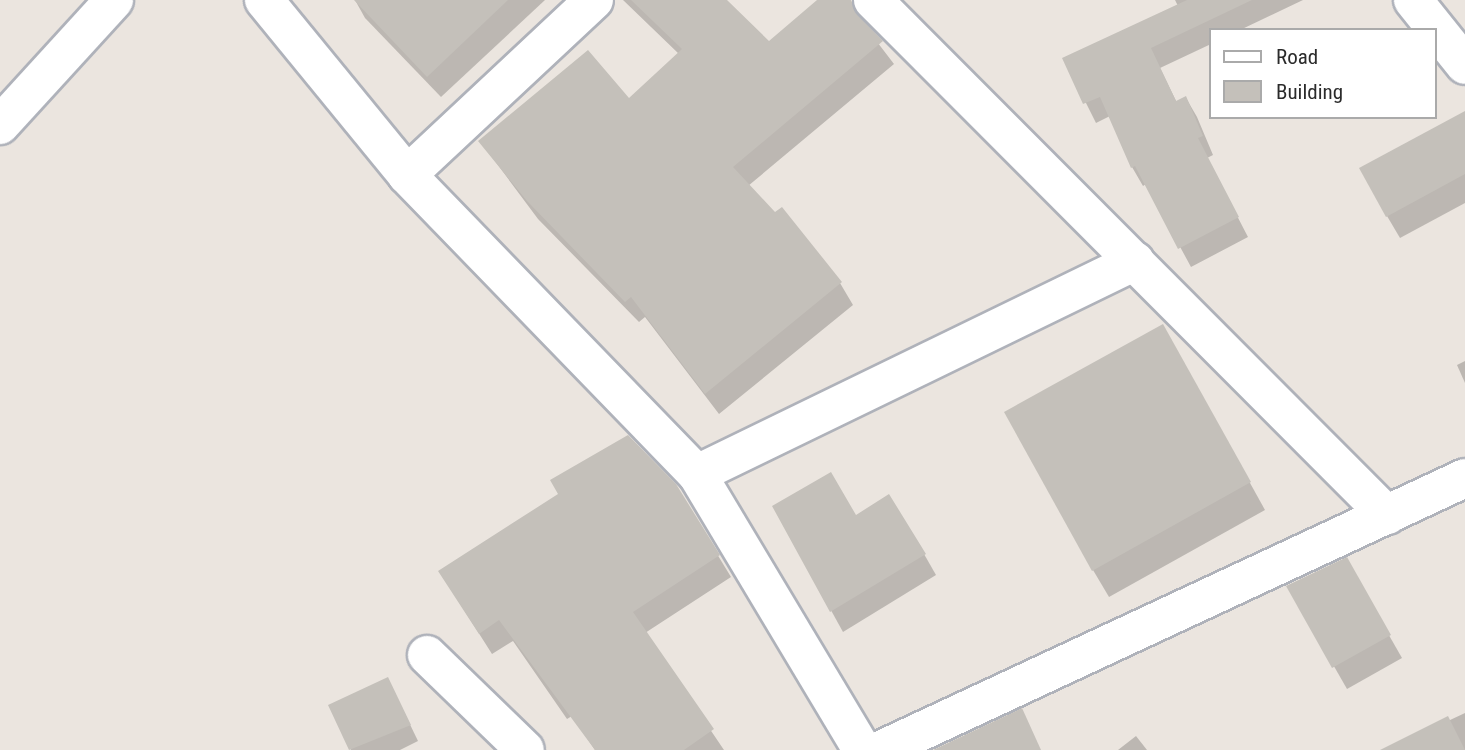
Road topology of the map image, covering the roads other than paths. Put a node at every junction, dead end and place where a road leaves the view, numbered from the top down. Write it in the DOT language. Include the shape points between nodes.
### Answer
graph roads {
  1 [pos="114,0"];
  2 [pos="264,0"];
  3 [pos="594,0"];
  4 [pos="873,0"];
  5 [pos="1413,0"];
  6 [pos="1435,28"];
  7 [pos="1437,30"];
  8 [pos="1465,65"];
  9 [pos="0,125"];
  10 [pos="407,174"];
  11 [pos="1135,261"];
  12 [pos="697,474"];
  13 [pos="1465,478"];
  14 [pos="1387,515"];
  15 [pos="427,655"];
  16 [pos="526,750"];
  17 [pos="862,750"];
  18 [pos="881,750"];
  1 -- 9 [label="street"];
  2 -- 10 [label="street"];
  3 -- 10 [label="street"];
  4 -- 11 [label="street"];
  5 -- 6 [label="street"];
  7 -- 8 [label="street"];
  10 -- 12 [label="street"];
  11 -- 12 [label="street"];
  11 -- 14 [label="street"];
  12 -- 17 [label="street"];
  13 -- 14 [label="street"];
  14 -- 18 [label="street"];
  15 -- 16 [label="street"];
}
